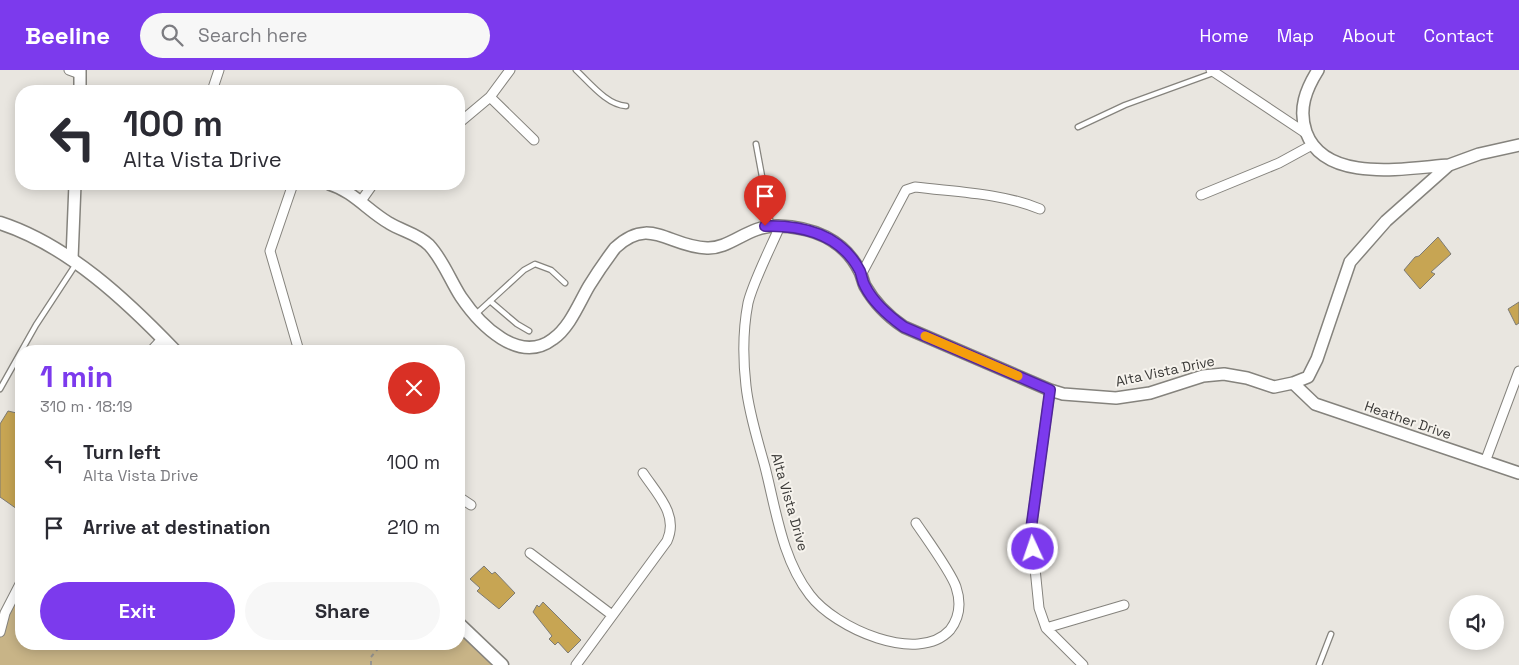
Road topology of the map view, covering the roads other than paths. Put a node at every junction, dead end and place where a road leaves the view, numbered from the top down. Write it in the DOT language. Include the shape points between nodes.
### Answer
graph roads {
  1 [pos="69,70"];
  2 [pos="219,70"];
  3 [pos="510,70"];
  4 [pos="576,70"];
  5 [pos="1318,70"];
  6 [pos="1212,71"];
  7 [pos="80,72"];
  8 [pos="80,85"];
  9 [pos="214,85"];
  10 [pos="490,97"];
  11 [pos="626,106"];
  12 [pos="465,118"];
  13 [pos="1078,127"];
  14 [pos="1307,134"];
  15 [pos="534,140"];
  16 [pos="756,144"];
  17 [pos="1312,145"];
  18 [pos="1519,145"];
  19 [pos="1449,165"];
  20 [pos="75,190"];
  21 [pos="291,190"];
  22 [pos="341,190"];
  23 [pos="368,190"];
  24 [pos="1201,194"];
  25 [pos="361,200"];
  26 [pos="1040,209"];
  27 [pos="0,223"];
  28 [pos="775,226"];
  29 [pos="74,261"];
  30 [pos="861,275"];
  31 [pos="564,283"];
  32 [pos="490,301"];
  33 [pos="474,314"];
  34 [pos="529,331"];
  35 [pos="163,338"];
  36 [pos="25,345"];
  37 [pos="156,345"];
  38 [pos="169,345"];
  39 [pos="297,345"];
  40 [pos="15,362"];
  41 [pos="1519,371"];
  42 [pos="1293,383"];
  43 [pos="0,388"];
  44 [pos="1050,390"];
  45 [pos="1485,462"];
  46 [pos="643,473"];
  47 [pos="1519,473"];
  48 [pos="465,501"];
  49 [pos="471,505"];
  50 [pos="916,523"];
  51 [pos="530,553"];
  52 [pos="15,594"];
  53 [pos="1124,605"];
  54 [pos="612,614"];
  55 [pos="1046,628"];
  56 [pos="465,630"];
  57 [pos="0,632"];
  58 [pos="1331,634"];
  59 [pos="502,665"];
  60 [pos="576,665"];
  61 [pos="1083,665"];
  62 [pos="1319,665"];
  1 -- 7 [label="street"];
  2 -- 9 [label="street"];
  3 -- 10 [label="street"];
  4 -- 11 [label="lane" via="608,100 618,106"];
  5 -- 14 [label="street" via="1302,107"];
  6 -- 13 [label="lane"];
  6 -- 14 [label="street"];
  7 -- 8 [label="street"];
  10 -- 12 [label="street"];
  10 -- 15 [label="street"];
  14 -- 17 [label="street"];
  16 -- 28 [label="lane"];
  17 -- 19 [label="street" via="1328,159 1360,168"];
  17 -- 24 [label="street" via="1279,163"];
  18 -- 19 [label="street"];
  19 -- 42 [label="street" via="1386,221 1350,262 1317,359 1308,377"];
  20 -- 29 [label="street"];
  21 -- 39 [label="street" via="270,251"];
  22 -- 25 [label="street, Alta Vista Drive"];
  23 -- 25 [label="street"];
  25 -- 33 [label="street, Alta Vista Drive" via="372,212 428,245"];
  26 -- 30 [label="street" via="1025,202 976,195 915,187 906,190"];
  27 -- 29 [label="main road" via="41,241"];
  28 -- 30 [label="street, Alta Vista Drive" via="816,231 837,243"];
  28 -- 33 [label="street, Alta Vista Drive" via="743,233 726,244 708,248 690,246 658,232 638,233 622,240 562,332 532,349 515,346 500,337"];
  28 -- 50 [label="street, Alta Vista Drive" via="748,302 744,357 750,412 788,554 810,595 850,630 903,648 924,648 945,637 957,621 959,603 956,586"];
  29 -- 35 [label="main road"];
  29 -- 36 [label="lane"];
  30 -- 44 [label="street, Alta Vista Drive" via="865,286 890,317 904,327"];
  31 -- 32 [label="lane" via="551,270 534,264"];
  32 -- 33 [label="lane"];
  32 -- 34 [label="lane"];
  35 -- 37 [label="street"];
  35 -- 38 [label="main road"];
  40 -- 43 [label="lane"];
  41 -- 45 [label="street"];
  42 -- 44 [label="street, Alta Vista Drive" via="1274,387 1224,374 1203,376 1150,393 1116,398"];
  42 -- 45 [label="street, Heather Drive" via="1315,404"];
  44 -- 55 [label="street" via="1031,529 1039,608"];
  45 -- 47 [label="street, Heather Drive"];
  46 -- 54 [label="street" via="669,512 672,532"];
  48 -- 49 [label="street"];
  51 -- 54 [label="street"];
  52 -- 57 [label="street"];
  53 -- 55 [label="street"];
  54 -- 60 [label="street"];
  55 -- 61 [label="street"];
  56 -- 59 [label="main road"];
  58 -- 62 [label="lane"];
}
